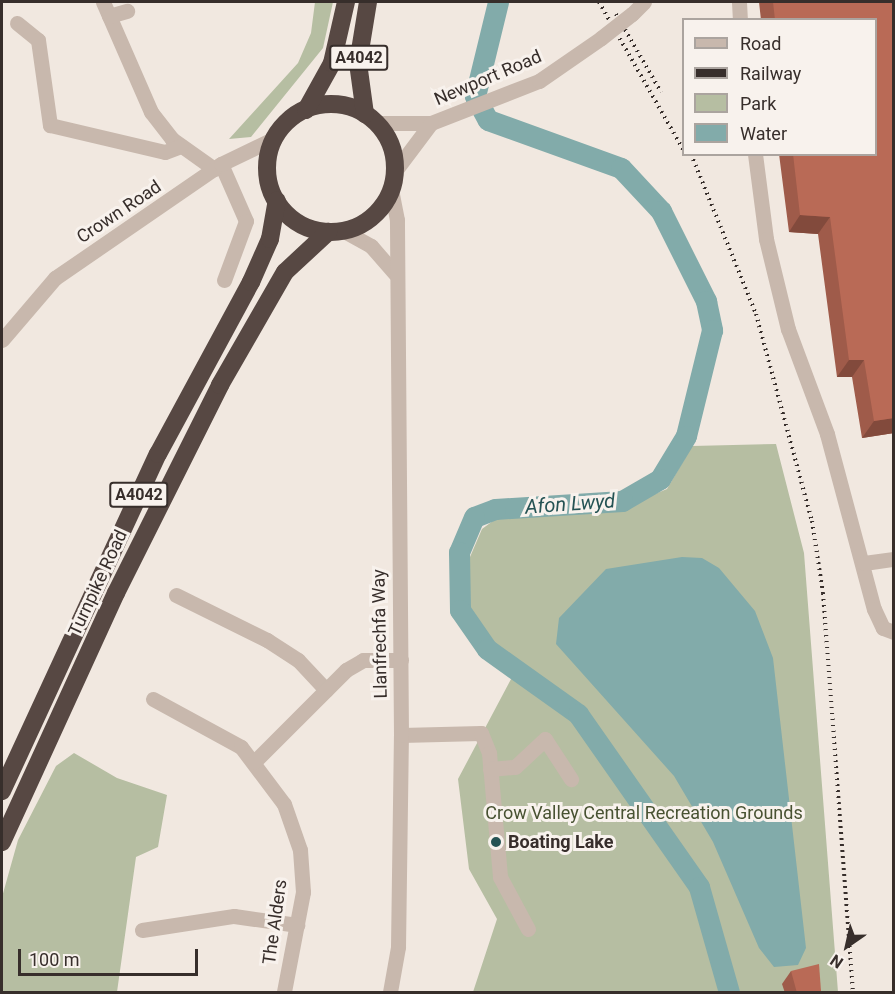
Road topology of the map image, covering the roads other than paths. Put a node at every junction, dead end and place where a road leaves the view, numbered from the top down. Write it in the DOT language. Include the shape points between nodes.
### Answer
graph roads {
  1 [pos="103,2"];
  2 [pos="346,2"];
  3 [pos="368,2"];
  4 [pos="644,2"];
  5 [pos="739,2"];
  6 [pos="127,11"];
  7 [pos="109,16"];
  8 [pos="740,18"];
  9 [pos="17,23"];
  10 [pos="306,110"];
  11 [pos="370,119"];
  12 [pos="431,123"];
  13 [pos="275,138"];
  14 [pos="181,146"];
  15 [pos="755,156"];
  16 [pos="218,167"];
  17 [pos="395,171"];
  18 [pos="391,190"];
  19 [pos="277,201"];
  20 [pos="336,231"];
  21 [pos="395,274"];
  22 [pos="224,280"];
  23 [pos="2,340"];
  24 [pos="894,559"];
  25 [pos="864,563"];
  26 [pos="176,595"];
  27 [pos="894,632"];
  28 [pos="401,660"];
  29 [pos="326,690"];
  30 [pos="153,699"];
  31 [pos="401,735"];
  32 [pos="254,762"];
  33 [pos="490,769"];
  34 [pos="571,779"];
  35 [pos="2,791"];
  36 [pos="2,842"];
  37 [pos="297,925"];
  38 [pos="528,928"];
  39 [pos="142,930"];
  40 [pos="284,993"];
  41 [pos="390,993"];
  1 -- 7 [label="street"];
  2 -- 10 [label="highway, A4042" via="332,63"];
  3 -- 11 [label="highway, A4042" via="358,63"];
  4 -- 12 [label="street, Newport Road, bridge" via="539,81"];
  5 -- 8 [label="street"];
  6 -- 7 [label="street"];
  7 -- 14 [label="street" via="136,87"];
  9 -- 14 [label="street" via="38,40 50,125 165,152"];
  10 -- 11 [label="highway" via="336,105"];
  10 -- 13 [label="highway"];
  11 -- 12 [label="street, Newport Road"];
  11 -- 17 [label="highway" via="391,145"];
  12 -- 17 [label="street, Newport Road"];
  13 -- 16 [label="street, Crown Road"];
  13 -- 19 [label="highway" via="267,170"];
  14 -- 16 [label="street"];
  15 -- 25 [label="street" via="766,239 788,329 826,434"];
  16 -- 22 [label="street" via="246,221"];
  16 -- 23 [label="street, Crown Road" via="55,278"];
  17 -- 18 [label="highway"];
  18 -- 20 [label="highway" via="373,216"];
  18 -- 21 [label="street, Llanfrechfa Way" via="397,220"];
  19 -- 20 [label="highway" via="298,223"];
  19 -- 35 [label="highway, Turnpike Road / A4042" via="270,239 251,282 158,454"];
  20 -- 21 [label="street" via="371,246"];
  20 -- 36 [label="highway, Turnpike Road / A4042" via="285,272 220,385 116,593"];
  21 -- 28 [label="street, Llanfrechfa Way"];
  24 -- 25 [label="street"];
  25 -- 27 [label="street" via="874,609 883,628"];
  26 -- 29 [label="street" via="267,640 298,660"];
  28 -- 29 [label="street" via="363,660"];
  28 -- 31 [label="street, Llanfrechfa Way"];
  29 -- 32 [label="street"];
  30 -- 32 [label="street, The Alders" via="225,735"];
  31 -- 33 [label="street" via="481,733"];
  31 -- 41 [label="street, Llanfrechfa Way" via="398,947"];
  32 -- 37 [label="street, The Alders" via="284,804 300,850 303,892"];
  33 -- 34 [label="street" via="516,767 545,739"];
  33 -- 38 [label="street" via="500,876"];
  37 -- 39 [label="street" via="234,916"];
  37 -- 40 [label="street, The Alders"];
}
